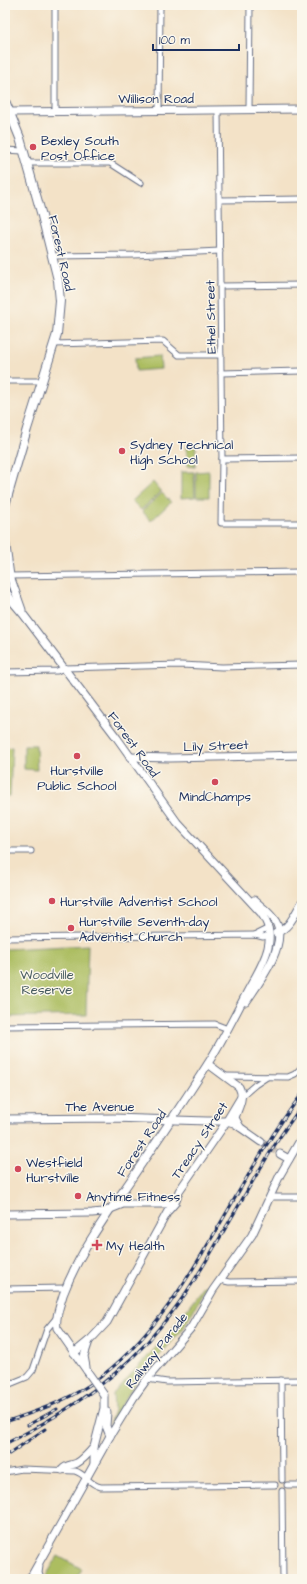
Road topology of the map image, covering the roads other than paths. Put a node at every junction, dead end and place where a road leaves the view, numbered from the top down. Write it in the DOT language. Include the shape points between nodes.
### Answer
graph roads {
  1 [pos="55,5"];
  2 [pos="160,5"];
  3 [pos="250,5"];
  4 [pos="5,101"];
  5 [pos="249,109"];
  6 [pos="302,109"];
  7 [pos="55,110"];
  8 [pos="159,110"];
  9 [pos="218,110"];
  10 [pos="10,112"];
  11 [pos="5,150"];
  12 [pos="23,151"];
  13 [pos="27,163"];
  14 [pos="140,183"];
  15 [pos="302,199"];
  16 [pos="220,200"];
  17 [pos="220,251"];
  18 [pos="53,256"];
  19 [pos="302,285"];
  20 [pos="220,286"];
  21 [pos="54,344"];
  22 [pos="221,355"];
  23 [pos="302,371"];
  24 [pos="221,373"];
  25 [pos="5,381"];
  26 [pos="42,381"];
  27 [pos="302,458"];
  28 [pos="222,459"];
  29 [pos="5,505"];
  30 [pos="302,523"];
  31 [pos="5,539"];
  32 [pos="302,572"];
  33 [pos="10,576"];
  34 [pos="5,590"];
  35 [pos="23,614"];
  36 [pos="302,665"];
  37 [pos="64,668"];
  38 [pos="5,672"];
  39 [pos="302,755"];
  40 [pos="130,757"];
  41 [pos="5,851"];
  42 [pos="31,851"];
  43 [pos="233,882"];
  44 [pos="302,902"];
  45 [pos="295,914"];
  46 [pos="277,924"];
  47 [pos="270,932"];
  48 [pos="279,932"];
  49 [pos="5,938"];
  50 [pos="5,1026"];
  51 [pos="228,1029"];
  52 [pos="215,1052"];
  53 [pos="208,1064"];
  54 [pos="302,1067"];
  55 [pos="223,1075"];
  56 [pos="247,1076"];
  57 [pos="267,1077"];
  58 [pos="251,1088"];
  59 [pos="241,1097"];
  60 [pos="5,1119"];
  61 [pos="171,1119"];
  62 [pos="207,1121"];
  63 [pos="226,1121"];
  64 [pos="242,1130"];
  65 [pos="302,1137"];
  66 [pos="212,1142"];
  67 [pos="261,1142"];
  68 [pos="280,1154"];
  69 [pos="289,1159"];
  70 [pos="179,1191"];
  71 [pos="302,1196"];
  72 [pos="271,1197"];
  73 [pos="110,1209"];
  74 [pos="5,1214"];
  75 [pos="220,1280"];
  76 [pos="302,1281"];
  77 [pos="66,1288"];
  78 [pos="5,1289"];
  79 [pos="57,1316"];
  80 [pos="91,1339"];
  81 [pos="74,1353"];
  82 [pos="87,1371"];
  83 [pos="147,1379"];
  84 [pos="280,1380"];
  85 [pos="302,1380"];
  86 [pos="5,1386"];
  87 [pos="104,1395"];
  88 [pos="110,1436"];
  89 [pos="94,1447"];
  90 [pos="94,1466"];
  91 [pos="62,1470"];
  92 [pos="5,1472"];
  93 [pos="86,1480"];
  94 [pos="282,1480"];
  95 [pos="275,1485"];
  96 [pos="287,1485"];
  97 [pos="302,1485"];
  98 [pos="282,1491"];
  99 [pos="41,1560"];
  100 [pos="28,1579"];
  101 [pos="40,1579"];
  102 [pos="283,1579"];
  1 -- 7 [label="street"];
  2 -- 8 [label="street"];
  3 -- 5 [label="street"];
  4 -- 10 [label="main road, Forest Road"];
  5 -- 6 [label="street, Willison Road"];
  5 -- 9 [label="street, Willison Road"];
  7 -- 8 [label="street, Willison Road"];
  7 -- 10 [label="street, Willison Road"];
  8 -- 9 [label="street, Willison Road"];
  9 -- 16 [label="street, Ethel Street"];
  10 -- 12 [label="main road, Forest Road"];
  11 -- 12 [label="street"];
  12 -- 13 [label="main road, Forest Road"];
  13 -- 14 [label="street" via="110,164"];
  13 -- 18 [label="main road, Forest Road"];
  15 -- 16 [label="street"];
  16 -- 17 [label="street, Ethel Street"];
  17 -- 18 [label="street"];
  17 -- 20 [label="street, Ethel Street"];
  18 -- 21 [label="main road, Forest Road" via="60,301"];
  19 -- 20 [label="street"];
  20 -- 22 [label="street, Ethel Street"];
  21 -- 22 [label="street" via="163,341 179,355"];
  21 -- 26 [label="main road, Forest Road"];
  22 -- 24 [label="street, Ethel Street"];
  23 -- 24 [label="street"];
  24 -- 28 [label="street, Ethel Street"];
  25 -- 26 [label="street"];
  26 -- 29 [label="main road, Forest Road"];
  27 -- 28 [label="street"];
  28 -- 30 [label="street, Ethel Street" via="221,523"];
  31 -- 33 [label="street, Forest Road"];
  32 -- 33 [label="street"];
  33 -- 35 [label="street, Forest Road"];
  34 -- 35 [label="street, Forest Road"];
  35 -- 37 [label="street, Forest Road"];
  36 -- 37 [label="street"];
  37 -- 38 [label="street" via="57,671"];
  37 -- 40 [label="street, Forest Road"];
  39 -- 40 [label="street, Lily Street"];
  40 -- 43 [label="street, Forest Road" via="177,822"];
  41 -- 42 [label="street"];
  43 -- 46 [label="street, Forest Road" via="267,911"];
  43 -- 47 [label="street, Forest Road" via="266,919"];
  44 -- 45 [label="street"];
  45 -- 46 [label="street"];
  45 -- 48 [label="street"];
  46 -- 47 [label="street"];
  46 -- 48 [label="street, Forest Road"];
  47 -- 48 [label="street"];
  47 -- 49 [label="street" via="255,935"];
  47 -- 51 [label="street, Forest Road" via="266,956"];
  48 -- 51 [label="street, Forest Road" via="279,941 271,962"];
  50 -- 51 [label="street" via="215,1024"];
  51 -- 52 [label="street, Forest Road"];
  52 -- 53 [label="street, Forest Road"];
  52 -- 55 [label="street" via="216,1063"];
  53 -- 55 [label="street"];
  53 -- 61 [label="street, Forest Road"];
  54 -- 57 [label="street" via="288,1077"];
  55 -- 56 [label="street"];
  55 -- 59 [label="street" via="239,1087"];
  56 -- 57 [label="street"];
  56 -- 58 [label="street"];
  57 -- 58 [label="street"];
  58 -- 59 [label="street"];
  59 -- 63 [label="street, Treacy Street"];
  59 -- 64 [label="street" via="241,1106 236,1118"];
  60 -- 61 [label="street, The Avenue"];
  61 -- 62 [label="street, The Avenue"];
  61 -- 73 [label="street, Forest Road"];
  62 -- 63 [label="street, The Avenue"];
  62 -- 66 [label="street" via="215,1131"];
  63 -- 64 [label="street, The Avenue" via="234,1123"];
  63 -- 66 [label="street, Treacy Street"];
  64 -- 66 [label="street" via="227,1129"];
  64 -- 67 [label="street, The Avenue"];
  65 -- 69 [label="street, Railway Parade"];
  66 -- 70 [label="street, Treacy Street"];
  68 -- 69 [label="street"];
  69 -- 72 [label="street, Railway Parade"];
  70 -- 73 [label="street" via="172,1201 164,1204 128,1203"];
  70 -- 80 [label="street, Treacy Street" via="175,1203 168,1211 110,1316"];
  71 -- 72 [label="street"];
  72 -- 75 [label="street, Railway Parade" via="252,1235"];
  73 -- 74 [label="street" via="92,1213"];
  73 -- 77 [label="street, Forest Road" via="89,1241"];
  75 -- 76 [label="street"];
  75 -- 83 [label="street, Railway Parade" via="192,1328"];
  77 -- 78 [label="street"];
  77 -- 79 [label="street, Forest Road"];
  79 -- 81 [label="street" via="57,1328"];
  79 -- 86 [label="street, Forest Road" via="47,1329 33,1370 27,1377"];
  80 -- 81 [label="street, Treacy Street"];
  80 -- 82 [label="street" via="84,1356"];
  81 -- 82 [label="street"];
  82 -- 87 [label="street, bridge"];
  83 -- 84 [label="street" via="166,1382"];
  83 -- 88 [label="street, Railway Parade"];
  84 -- 85 [label="street"];
  84 -- 94 [label="street"];
  87 -- 88 [label="street" via="108,1404 106,1426"];
  87 -- 89 [label="street" via="104,1408"];
  88 -- 90 [label="street, Railway Parade"];
  89 -- 90 [label="street"];
  89 -- 91 [label="street" via="83,1459 67,1465"];
  90 -- 93 [label="street, Railway Parade"];
  91 -- 92 [label="street"];
  91 -- 93 [label="street" via="79,1472"];
  93 -- 95 [label="street" via="102,1487"];
  93 -- 99 [label="street, Railway Parade"];
  94 -- 95 [label="street" via="277,1481"];
  94 -- 96 [label="street"];
  95 -- 98 [label="street"];
  96 -- 97 [label="street"];
  96 -- 98 [label="street"];
  98 -- 102 [label="street"];
  99 -- 100 [label="street, Railway Parade"];
  99 -- 101 [label="street" via="38,1573"];
}
